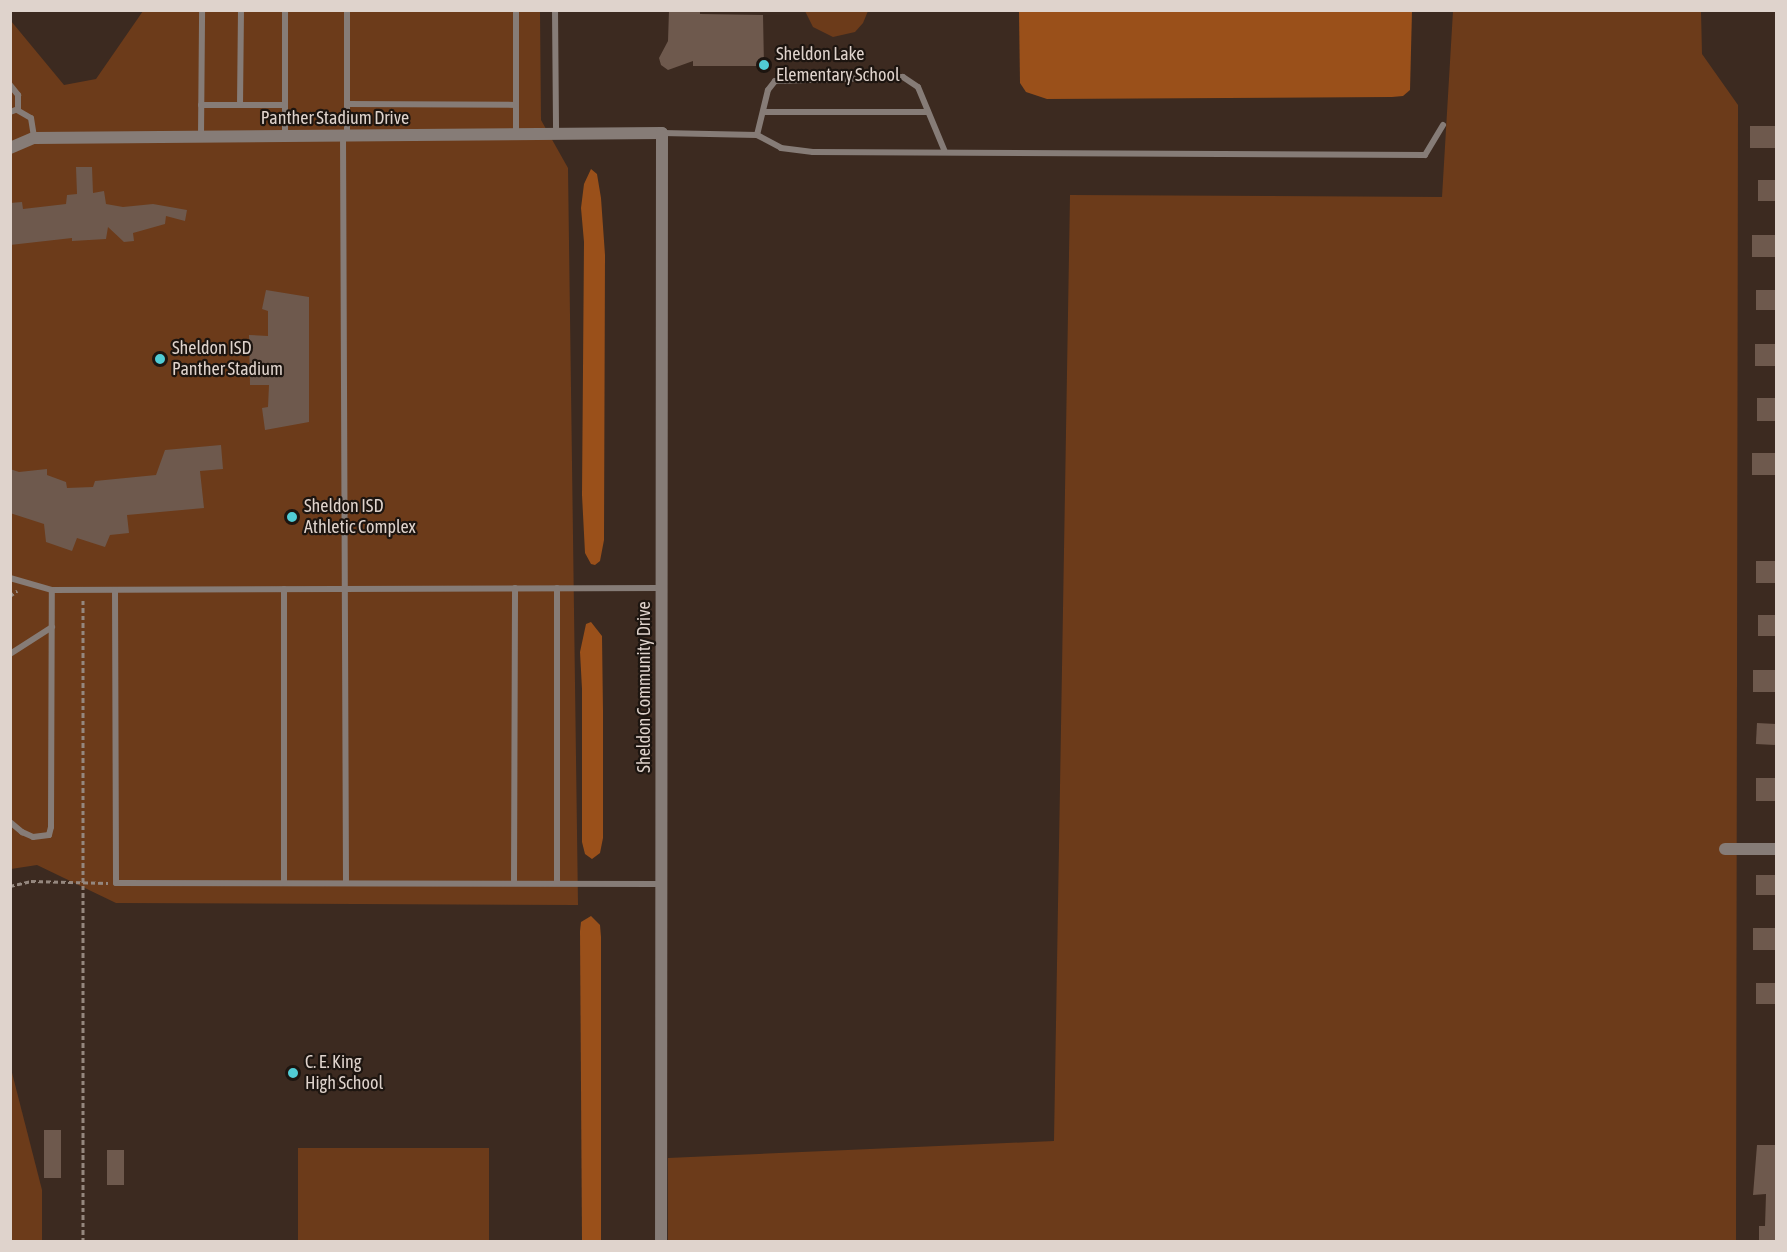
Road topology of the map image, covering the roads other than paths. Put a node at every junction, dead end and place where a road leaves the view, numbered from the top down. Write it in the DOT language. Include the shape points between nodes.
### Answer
graph roads {
  1 [pos="202,10"];
  2 [pos="241,10"];
  3 [pos="285,10"];
  4 [pos="347,10"];
  5 [pos="516,10"];
  6 [pos="555,10"];
  7 [pos="10,85"];
  8 [pos="347,104"];
  9 [pos="201,105"];
  10 [pos="240,105"];
  11 [pos="285,105"];
  12 [pos="516,105"];
  13 [pos="14,111"];
  14 [pos="763,112"];
  15 [pos="928,112"];
  16 [pos="1443,126"];
  17 [pos="662,133"];
  18 [pos="516,134"];
  19 [pos="556,134"];
  20 [pos="757,135"];
  21 [pos="285,136"];
  22 [pos="345,136"];
  23 [pos="201,137"];
  24 [pos="34,138"];
  25 [pos="10,148"];
  26 [pos="945,152"];
  27 [pos="10,578"];
  28 [pos="515,588"];
  29 [pos="558,588"];
  30 [pos="662,588"];
  31 [pos="284,589"];
  32 [pos="344,589"];
  33 [pos="52,590"];
  34 [pos="115,590"];
  35 [pos="52,627"];
  36 [pos="10,654"];
  37 [pos="10,822"];
  38 [pos="1725,849"];
  39 [pos="1776,849"];
  40 [pos="284,883"];
  41 [pos="346,883"];
  42 [pos="514,883"];
  43 [pos="557,883"];
  44 [pos="661,884"];
  45 [pos="661,1242"];
  1 -- 9 [label="lane"];
  2 -- 10 [label="lane"];
  3 -- 11 [label="lane"];
  4 -- 8 [label="lane"];
  5 -- 12 [label="lane"];
  6 -- 19 [label="lane"];
  7 -- 13 [label="lane" via="18,95"];
  8 -- 12 [label="lane"];
  8 -- 22 [label="lane"];
  9 -- 10 [label="lane"];
  9 -- 23 [label="lane"];
  10 -- 11 [label="lane"];
  11 -- 21 [label="lane"];
  12 -- 18 [label="lane"];
  13 -- 24 [label="lane" via="31,118"];
  14 -- 15 [label="lane"];
  14 -- 15 [label="lane" via="768,90 775,81 903,77 918,87"];
  14 -- 20 [label="lane"];
  15 -- 26 [label="lane"];
  16 -- 26 [label="lane" via="1425,155"];
  17 -- 19 [label="street, Panther Stadium Drive"];
  17 -- 20 [label="lane"];
  17 -- 30 [label="street, Sheldon Community Drive"];
  18 -- 19 [label="street, Panther Stadium Drive"];
  18 -- 22 [label="street, Panther Stadium Drive"];
  20 -- 26 [label="lane" via="781,148 813,152"];
  21 -- 22 [label="street, Panther Stadium Drive"];
  21 -- 23 [label="street, Panther Stadium Drive"];
  22 -- 32 [label="lane"];
  23 -- 24 [label="street, Panther Stadium Drive"];
  24 -- 25 [label="street, Panther Stadium Drive"];
  27 -- 33 [label="lane"];
  28 -- 29 [label="lane"];
  28 -- 32 [label="lane"];
  28 -- 42 [label="lane"];
  29 -- 30 [label="lane"];
  29 -- 43 [label="lane"];
  30 -- 44 [label="street, Sheldon Community Drive"];
  31 -- 32 [label="lane"];
  31 -- 34 [label="lane"];
  31 -- 40 [label="lane"];
  32 -- 41 [label="lane"];
  33 -- 34 [label="lane"];
  33 -- 35 [label="lane"];
  34 -- 40 [label="lane" via="116,883"];
  35 -- 36 [label="lane"];
  35 -- 37 [label="lane" via="51,827 49,835 33,837"];
  38 -- 39 [label="street"];
  40 -- 41 [label="lane"];
  41 -- 42 [label="lane"];
  42 -- 43 [label="lane"];
  43 -- 44 [label="lane"];
  44 -- 45 [label="street, Sheldon Community Drive"];
}
